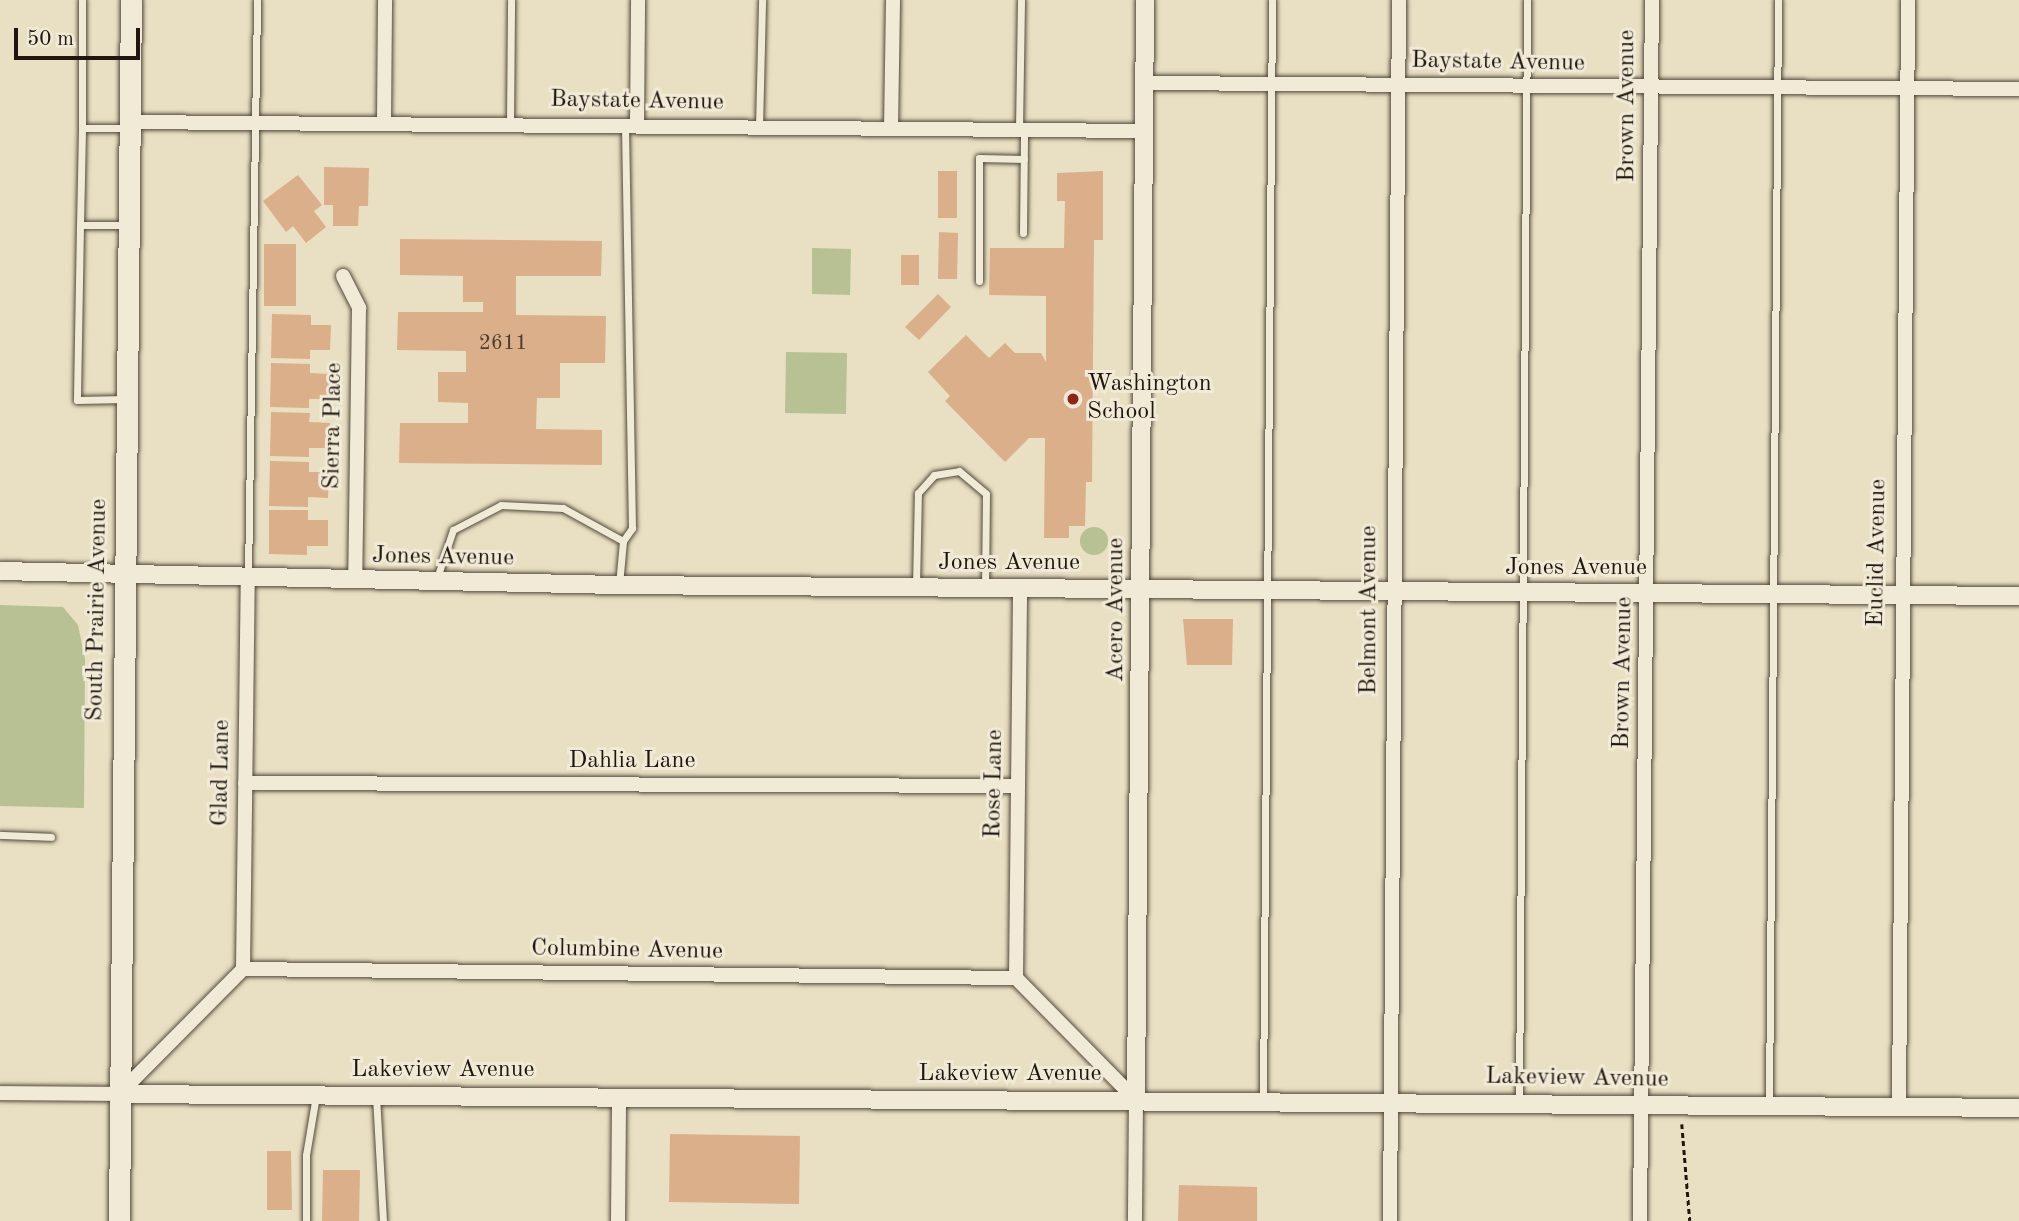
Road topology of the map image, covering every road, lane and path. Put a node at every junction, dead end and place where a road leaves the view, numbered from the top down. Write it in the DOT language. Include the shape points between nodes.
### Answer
graph roads {
  1 [pos="82,0"];
  2 [pos="131,0"];
  3 [pos="257,0"];
  4 [pos="386,0"];
  5 [pos="511,0"];
  6 [pos="638,0"];
  7 [pos="762,0"];
  8 [pos="893,0"];
  9 [pos="1021,0"];
  10 [pos="1144,0"];
  11 [pos="1272,0"];
  12 [pos="1399,0"];
  13 [pos="1527,0"];
  14 [pos="1652,0"];
  15 [pos="1777,0"];
  16 [pos="1908,0"];
  17 [pos="1144,83"];
  18 [pos="1271,84"];
  19 [pos="1398,85"];
  20 [pos="1526,86"];
  21 [pos="1908,87"];
  22 [pos="1651,88"];
  23 [pos="1776,88"];
  24 [pos="2019,89"];
  25 [pos="384,121"];
  26 [pos="256,122"];
  27 [pos="510,123"];
  28 [pos="631,124"];
  29 [pos="130,125"];
  30 [pos="759,127"];
  31 [pos="82,128"];
  32 [pos="891,129"];
  33 [pos="1021,130"];
  34 [pos="1143,131"];
  35 [pos="1024,159"];
  36 [pos="80,225"];
  37 [pos="130,225"];
  38 [pos="1023,233"];
  39 [pos="343,276"];
  40 [pos="979,281"];
  41 [pos="127,399"];
  42 [pos="623,541"];
  43 [pos="0,571"];
  44 [pos="125,574"];
  45 [pos="248,578"];
  46 [pos="355,580"];
  47 [pos="436,582"];
  48 [pos="619,586"];
  49 [pos="1142,588"];
  50 [pos="916,589"];
  51 [pos="985,589"];
  52 [pos="1020,589"];
  53 [pos="1264,591"];
  54 [pos="1393,593"];
  55 [pos="1519,593"];
  56 [pos="1648,594"];
  57 [pos="1775,594"];
  58 [pos="1900,595"];
  59 [pos="2019,596"];
  60 [pos="245,783"];
  61 [pos="1018,786"];
  62 [pos="0,835"];
  63 [pos="51,837"];
  64 [pos="243,969"];
  65 [pos="1016,978"];
  66 [pos="0,1093"];
  67 [pos="118,1094"];
  68 [pos="317,1095"];
  69 [pos="376,1095"];
  70 [pos="619,1096"];
  71 [pos="1136,1100"];
  72 [pos="1263,1101"];
  73 [pos="1389,1101"];
  74 [pos="1518,1102"];
  75 [pos="1642,1104"];
  76 [pos="1682,1104"];
  77 [pos="1769,1106"];
  78 [pos="1899,1108"];
  79 [pos="2019,1108"];
  80 [pos="118,1221"];
  81 [pos="306,1221"];
  82 [pos="383,1221"];
  83 [pos="618,1221"];
  84 [pos="1135,1221"];
  85 [pos="1390,1221"];
  86 [pos="1640,1221"];
  87 [pos="1690,1221"];
  1 -- 31 [label="lane"];
  2 -- 29 [label="main road, South Prairie Avenue"];
  3 -- 26 [label="lane"];
  4 -- 25 [label="street"];
  5 -- 27 [label="lane"];
  6 -- 28 [label="street"];
  7 -- 30 [label="lane"];
  8 -- 32 [label="street"];
  9 -- 33 [label="lane"];
  10 -- 17 [label="street, Acero Avenue"];
  11 -- 18 [label="lane"];
  12 -- 19 [label="street, Belmont Avenue"];
  13 -- 20 [label="lane"];
  14 -- 22 [label="street, Brown Avenue"];
  15 -- 23 [label="lane"];
  16 -- 21 [label="street, Euclid Avenue"];
  17 -- 18 [label="street, Baystate Avenue"];
  17 -- 34 [label="street, Acero Avenue"];
  18 -- 19 [label="street, Baystate Avenue"];
  18 -- 53 [label="lane"];
  19 -- 20 [label="street, Baystate Avenue"];
  19 -- 54 [label="street, Belmont Avenue"];
  20 -- 22 [label="street, Baystate Avenue"];
  20 -- 55 [label="lane"];
  21 -- 23 [label="street, Baystate Avenue"];
  21 -- 24 [label="street, Baystate Avenue"];
  21 -- 58 [label="street, Euclid Avenue"];
  22 -- 23 [label="street, Baystate Avenue"];
  22 -- 56 [label="street, Brown Avenue"];
  23 -- 57 [label="lane"];
  25 -- 26 [label="street, Baystate Avenue"];
  25 -- 27 [label="street, Baystate Avenue"];
  26 -- 29 [label="street, Baystate Avenue"];
  26 -- 45 [label="lane"];
  27 -- 28 [label="street, Baystate Avenue"];
  28 -- 30 [label="street, Baystate Avenue"];
  28 -- 42 [label="lane" via="632,528"];
  29 -- 31 [label="lane"];
  29 -- 37 [label="main road, South Prairie Avenue"];
  30 -- 32 [label="street, Baystate Avenue"];
  31 -- 36 [label="lane"];
  32 -- 33 [label="street, Baystate Avenue"];
  33 -- 34 [label="street, Baystate Avenue"];
  33 -- 35 [label="lane"];
  34 -- 49 [label="street, Acero Avenue"];
  35 -- 38 [label="lane"];
  35 -- 40 [label="lane" via="979,158"];
  36 -- 37 [label="lane"];
  36 -- 41 [label="lane" via="77,400"];
  37 -- 41 [label="main road, South Prairie Avenue"];
  39 -- 46 [label="street, Sierra Place" via="359,307"];
  41 -- 44 [label="main road, South Prairie Avenue"];
  42 -- 47 [label="lane" via="562,508 501,505 453,530"];
  42 -- 48 [label="lane"];
  43 -- 44 [label="street, Jones Avenue"];
  44 -- 45 [label="street, Jones Avenue"];
  44 -- 67 [label="main road, South Prairie Avenue"];
  45 -- 46 [label="street, Jones Avenue"];
  45 -- 60 [label="street, Glad Lane"];
  46 -- 47 [label="street, Jones Avenue"];
  47 -- 48 [label="street, Jones Avenue"];
  48 -- 50 [label="street, Jones Avenue"];
  49 -- 52 [label="street, Jones Avenue"];
  49 -- 53 [label="street, Jones Avenue"];
  49 -- 71 [label="street, Acero Avenue"];
  50 -- 51 [label="street, Jones Avenue"];
  50 -- 51 [label="lane" via="918,494 946,470 971,475 986,494"];
  51 -- 52 [label="street, Jones Avenue"];
  52 -- 61 [label="street, Rose Lane"];
  53 -- 54 [label="street, Jones Avenue"];
  53 -- 72 [label="lane"];
  54 -- 55 [label="street, Jones Avenue"];
  54 -- 73 [label="street, Belmont Avenue"];
  55 -- 56 [label="street, Jones Avenue"];
  55 -- 74 [label="lane"];
  56 -- 57 [label="street, Jones Avenue"];
  56 -- 75 [label="street, Brown Avenue"];
  57 -- 58 [label="street, Jones Avenue"];
  57 -- 77 [label="lane"];
  58 -- 59 [label="street, Jones Avenue"];
  58 -- 78 [label="street, Euclid Avenue"];
  60 -- 61 [label="street, Dahlia Lane"];
  60 -- 64 [label="street, Glad Lane"];
  61 -- 65 [label="street, Rose Lane"];
  62 -- 63 [label="lane"];
  64 -- 65 [label="street, Columbine Avenue"];
  64 -- 67 [label="street"];
  65 -- 71 [label="street"];
  66 -- 67 [label="street, Lakeview Avenue"];
  67 -- 68 [label="street, Lakeview Avenue"];
  67 -- 80 [label="main road, South Prairie Avenue"];
  68 -- 69 [label="street, Lakeview Avenue"];
  68 -- 81 [label="lane" via="306,1154"];
  69 -- 70 [label="street, Lakeview Avenue"];
  69 -- 82 [label="lane"];
  70 -- 71 [label="street, Lakeview Avenue"];
  70 -- 83 [label="street"];
  71 -- 72 [label="street, Lakeview Avenue"];
  71 -- 84 [label="street, Acero Avenue"];
  72 -- 73 [label="street, Lakeview Avenue"];
  73 -- 74 [label="street, Lakeview Avenue"];
  73 -- 85 [label="street, Belmont Avenue"];
  74 -- 75 [label="street, Lakeview Avenue"];
  75 -- 76 [label="street, Lakeview Avenue"];
  75 -- 86 [label="street, Brown Avenue"];
  76 -- 77 [label="street, Lakeview Avenue"];
  76 -- 87 [label="path" via="1684,1202"];
  77 -- 78 [label="street, Lakeview Avenue"];
  78 -- 79 [label="street, Lakeview Avenue"];
}
